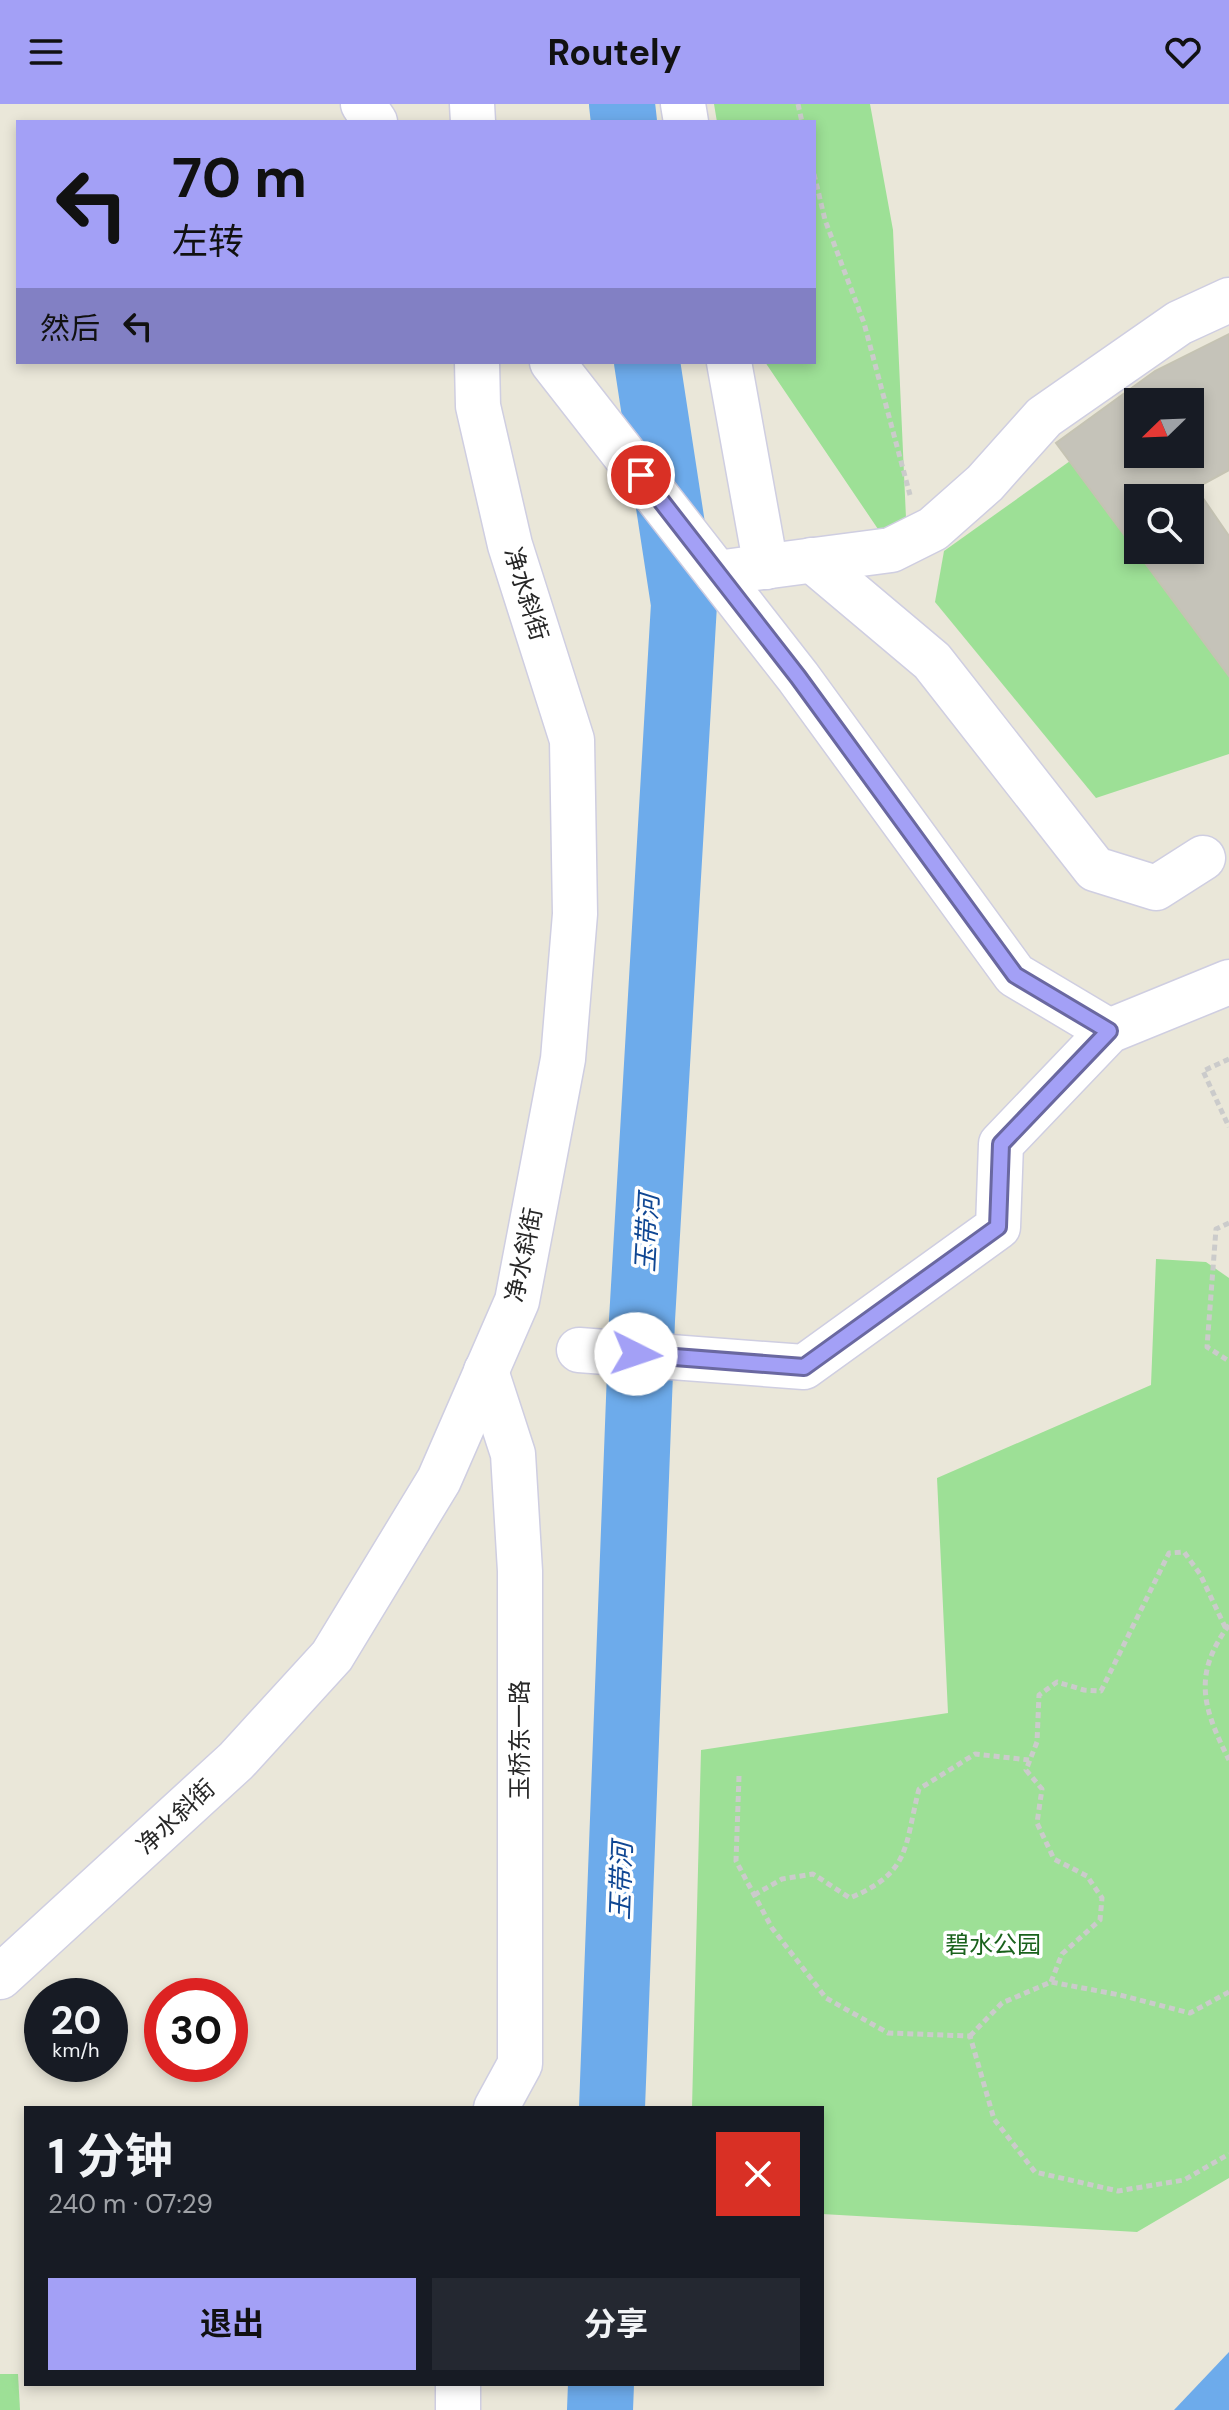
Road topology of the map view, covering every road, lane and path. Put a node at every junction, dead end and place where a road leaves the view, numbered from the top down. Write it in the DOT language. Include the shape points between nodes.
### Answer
graph roads {
  1 [pos="816,182"];
  2 [pos="1229,300"];
  3 [pos="477,364"];
  4 [pos="554,364"];
  5 [pos="729,364"];
  6 [pos="921,535"];
  7 [pos="873,552"];
  8 [pos="812,560"];
  9 [pos="766,567"];
  10 [pos="716,572"];
  11 [pos="896,630"];
  12 [pos="1203,858"];
  13 [pos="1229,982"];
  14 [pos="1109,1031"];
  15 [pos="1229,1059"];
  16 [pos="1229,1127"];
  17 [pos="1229,1223"];
  18 [pos="579,1350"];
  19 [pos="1229,1361"];
  20 [pos="486,1371"];
  21 [pos="1227,1627"];
  22 [pos="1029,1760"];
  23 [pos="1229,1760"];
  24 [pos="739,1776"];
  25 [pos="754,1895"];
  26 [pos="0,1977"];
  27 [pos="1051,1982"];
  28 [pos="1229,1992"];
  29 [pos="970,2036"];
  30 [pos="497,2106"];
  31 [pos="1229,2154"];
  32 [pos="458,2386"];
  33 [pos="458,2410"];
  1 -- 6 [label="path" via="864,323"];
  2 -- 6 [label="street" via="1179,323 1044,417 985,483"];
  3 -- 20 [label="street, 净水斜街" via="478,406 510,545 572,740 575,914 563,1059 517,1301"];
  4 -- 10 [label="street"];
  5 -- 9 [label="street"];
  6 -- 7 [label="street" via="891,550"];
  7 -- 8 [label="street"];
  7 -- 11 [label="street"];
  8 -- 9 [label="street"];
  8 -- 11 [label="street"];
  9 -- 10 [label="street"];
  10 -- 14 [label="street" via="808,689 1015,975"];
  11 -- 12 [label="street" via="932,661 1095,869 1156,888"];
  13 -- 14 [label="street"];
  14 -- 18 [label="street" via="1001,1144 998,1227 804,1367"];
  15 -- 16 [label="path" via="1203,1071"];
  17 -- 19 [label="path" via="1216,1229 1207,1347"];
  20 -- 26 [label="street, 净水斜街" via="439,1480 332,1656 236,1761"];
  20 -- 30 [label="street, 玉桥东一路" via="513,1454 520,1571 520,2064"];
  21 -- 22 [label="path" via="1184,1552 1169,1553 1101,1691 1057,1682 1039,1695 1037,1742"];
  21 -- 23 [label="path" via="1204,1677 1210,1720"];
  22 -- 25 [label="path" via="975,1754 919,1789 899,1866 878,1886 850,1898 813,1874 782,1879"];
  22 -- 27 [label="path" via="1026,1770 1042,1789 1037,1823 1054,1859 1087,1876 1102,1898 1100,1920 1062,1954"];
  24 -- 25 [label="path" via="736,1861"];
  25 -- 29 [label="path" via="772,1928 826,1998 888,2033"];
  27 -- 28 [label="path" via="1190,2013"];
  27 -- 29 [label="path" via="1002,2003"];
  29 -- 31 [label="path" via="994,2119 1035,2172 1118,2191 1184,2180"];
  32 -- 33 [label="street"];
}
